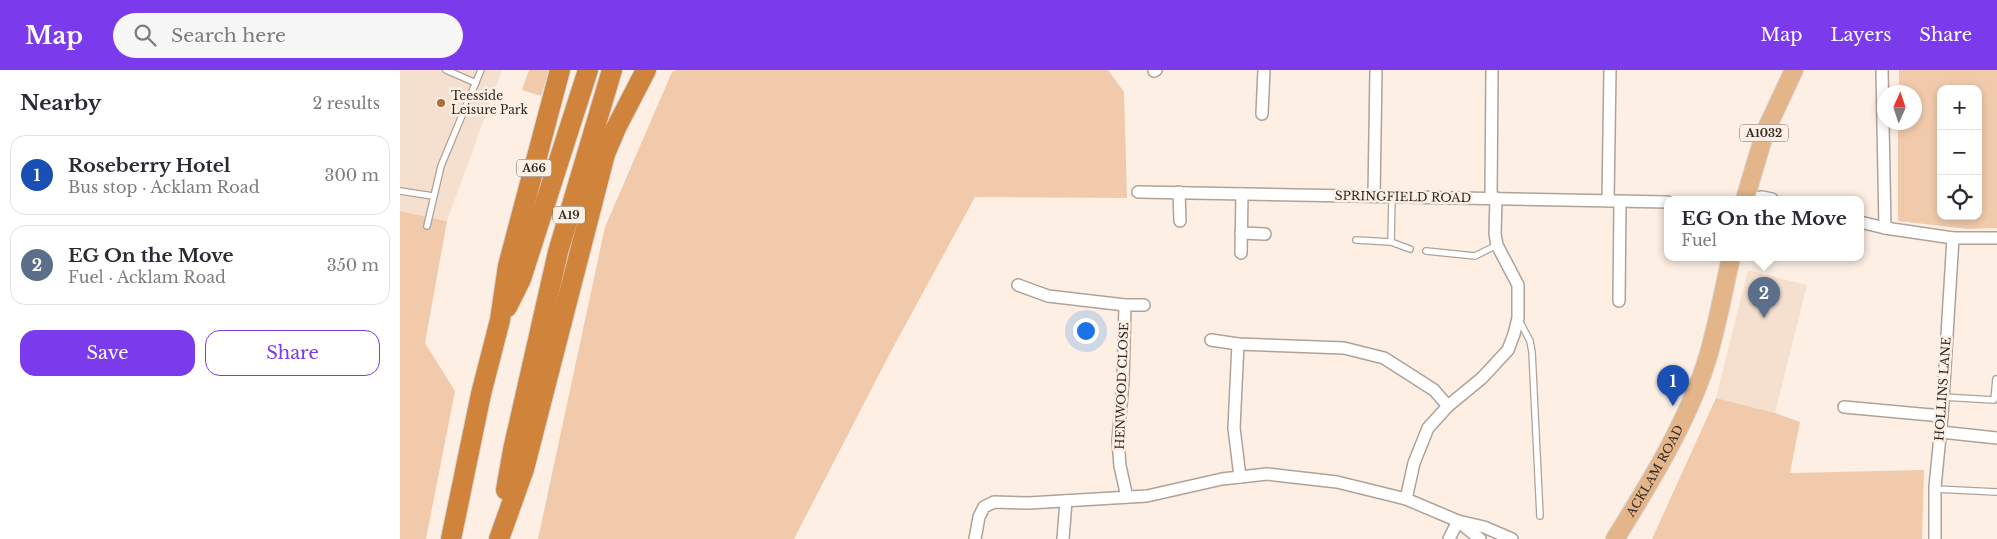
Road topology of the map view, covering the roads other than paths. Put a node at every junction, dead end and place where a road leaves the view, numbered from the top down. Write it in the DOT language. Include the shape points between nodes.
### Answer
graph roads {
  1 [pos="446,70"];
  2 [pos="481,70"];
  3 [pos="560,70"];
  4 [pos="588,70"];
  5 [pos="612,70"];
  6 [pos="646,70"];
  7 [pos="1264,70"];
  8 [pos="1376,70"];
  9 [pos="1492,70"];
  10 [pos="1610,70"];
  11 [pos="1794,70"];
  12 [pos="1882,70"];
  13 [pos="476,83"];
  14 [pos="1262,114"];
  15 [pos="400,191"];
  16 [pos="1138,192"];
  17 [pos="1179,192"];
  18 [pos="1242,194"];
  19 [pos="433,196"];
  20 [pos="1374,196"];
  21 [pos="1392,196"];
  22 [pos="1747,196"];
  23 [pos="1493,198"];
  24 [pos="1608,201"];
  25 [pos="1620,202"];
  26 [pos="1664,202"];
  27 [pos="588,220"];
  28 [pos="1180,221"];
  29 [pos="1864,223"];
  30 [pos="427,226"];
  31 [pos="1885,228"];
  32 [pos="1241,233"];
  33 [pos="1265,234"];
  34 [pos="1954,238"];
  35 [pos="1997,238"];
  36 [pos="1356,240"];
  37 [pos="1391,242"];
  38 [pos="1410,249"];
  39 [pos="1500,249"];
  40 [pos="1426,251"];
  41 [pos="1241,253"];
  42 [pos="1730,261"];
  43 [pos="1018,285"];
  44 [pos="1619,301"];
  45 [pos="1124,305"];
  46 [pos="1144,305"];
  47 [pos="1518,318"];
  48 [pos="500,320"];
  49 [pos="1211,340"];
  50 [pos="1238,344"];
  51 [pos="535,359"];
  52 [pos="1996,378"];
  53 [pos="1943,397"];
  54 [pos="1448,406"];
  55 [pos="1844,407"];
  56 [pos="1942,416"];
  57 [pos="1941,432"];
  58 [pos="1997,438"];
  59 [pos="1240,477"];
  60 [pos="1935,489"];
  61 [pos="1997,492"];
  62 [pos="1127,496"];
  63 [pos="1406,499"];
  64 [pos="1066,501"];
  65 [pos="1540,516"];
  66 [pos="1458,521"];
  67 [pos="450,539"];
  68 [pos="498,539"];
  69 [pos="975,539"];
  70 [pos="1063,539"];
  71 [pos="1449,539"];
  72 [pos="1480,539"];
  73 [pos="1512,539"];
  74 [pos="1615,539"];
  75 [pos="1935,539"];
  1 -- 13 [label="lane"];
  2 -- 13 [label="lane"];
  3 -- 48 [label="highway, A66" via="508,266"];
  4 -- 48 [label="highway, A19" via="521,279"];
  5 -- 51 [label="highway, A19" via="558,252"];
  6 -- 27 [label="highway, A19" via="605,154"];
  7 -- 14 [label="street"];
  8 -- 20 [label="street"];
  9 -- 23 [label="street"];
  10 -- 24 [label="street"];
  11 -- 22 [label="main road, A1032" via="1765,132"];
  12 -- 31 [label="street"];
  13 -- 19 [label="lane" via="441,166"];
  15 -- 19 [label="lane"];
  16 -- 17 [label="street, SPRINGFIELD ROAD"];
  17 -- 18 [label="street, SPRINGFIELD ROAD"];
  17 -- 28 [label="street"];
  18 -- 20 [label="street, SPRINGFIELD ROAD"];
  18 -- 32 [label="street"];
  19 -- 30 [label="lane"];
  20 -- 21 [label="street, SPRINGFIELD ROAD"];
  21 -- 23 [label="street, SPRINGFIELD ROAD"];
  21 -- 37 [label="lane"];
  23 -- 24 [label="street, SPRINGFIELD ROAD"];
  23 -- 39 [label="street" via="1495,234"];
  24 -- 25 [label="street, SPRINGFIELD ROAD"];
  25 -- 26 [label="street, SPRINGFIELD ROAD"];
  25 -- 44 [label="street"];
  27 -- 51 [label="highway, A19"];
  27 -- 68 [label="highway, A19" via="524,469"];
  29 -- 31 [label="street"];
  31 -- 34 [label="street"];
  32 -- 33 [label="street"];
  32 -- 41 [label="street"];
  34 -- 35 [label="street"];
  34 -- 53 [label="street, HOLLINS LANE"];
  36 -- 37 [label="lane"];
  37 -- 38 [label="lane"];
  39 -- 40 [label="lane" via="1475,256"];
  39 -- 47 [label="street" via="1518,285"];
  42 -- 74 [label="main road, ACKLAM ROAD" via="1709,354 1686,412 1650,483"];
  43 -- 45 [label="street" via="1048,296"];
  45 -- 46 [label="street"];
  45 -- 62 [label="street, HENWOOD CLOSE" via="1118,441"];
  47 -- 54 [label="street" via="1508,350 1482,378"];
  47 -- 65 [label="lane" via="1532,352"];
  48 -- 67 [label="highway, A19"];
  49 -- 50 [label="street"];
  50 -- 54 [label="street" via="1344,348 1384,358 1434,390"];
  50 -- 59 [label="street" via="1234,428"];
  51 -- 68 [label="highway, A19" via="513,450"];
  52 -- 53 [label="lane" via="1994,400"];
  53 -- 56 [label="street, HOLLINS LANE"];
  54 -- 63 [label="street" via="1428,428 1414,463"];
  55 -- 56 [label="street"];
  56 -- 57 [label="street, HOLLINS LANE"];
  57 -- 58 [label="street"];
  57 -- 60 [label="street, HOLLINS LANE"];
  59 -- 62 [label="street" via="1146,496"];
  59 -- 63 [label="street" via="1266,474 1337,482"];
  60 -- 61 [label="lane"];
  60 -- 75 [label="street, HOLLINS LANE"];
  62 -- 64 [label="street"];
  63 -- 66 [label="street"];
  64 -- 69 [label="street" via="994,502 984,507"];
  64 -- 70 [label="street"];
  66 -- 71 [label="street"];
  66 -- 72 [label="street"];
  66 -- 73 [label="street" via="1484,527"];
}
